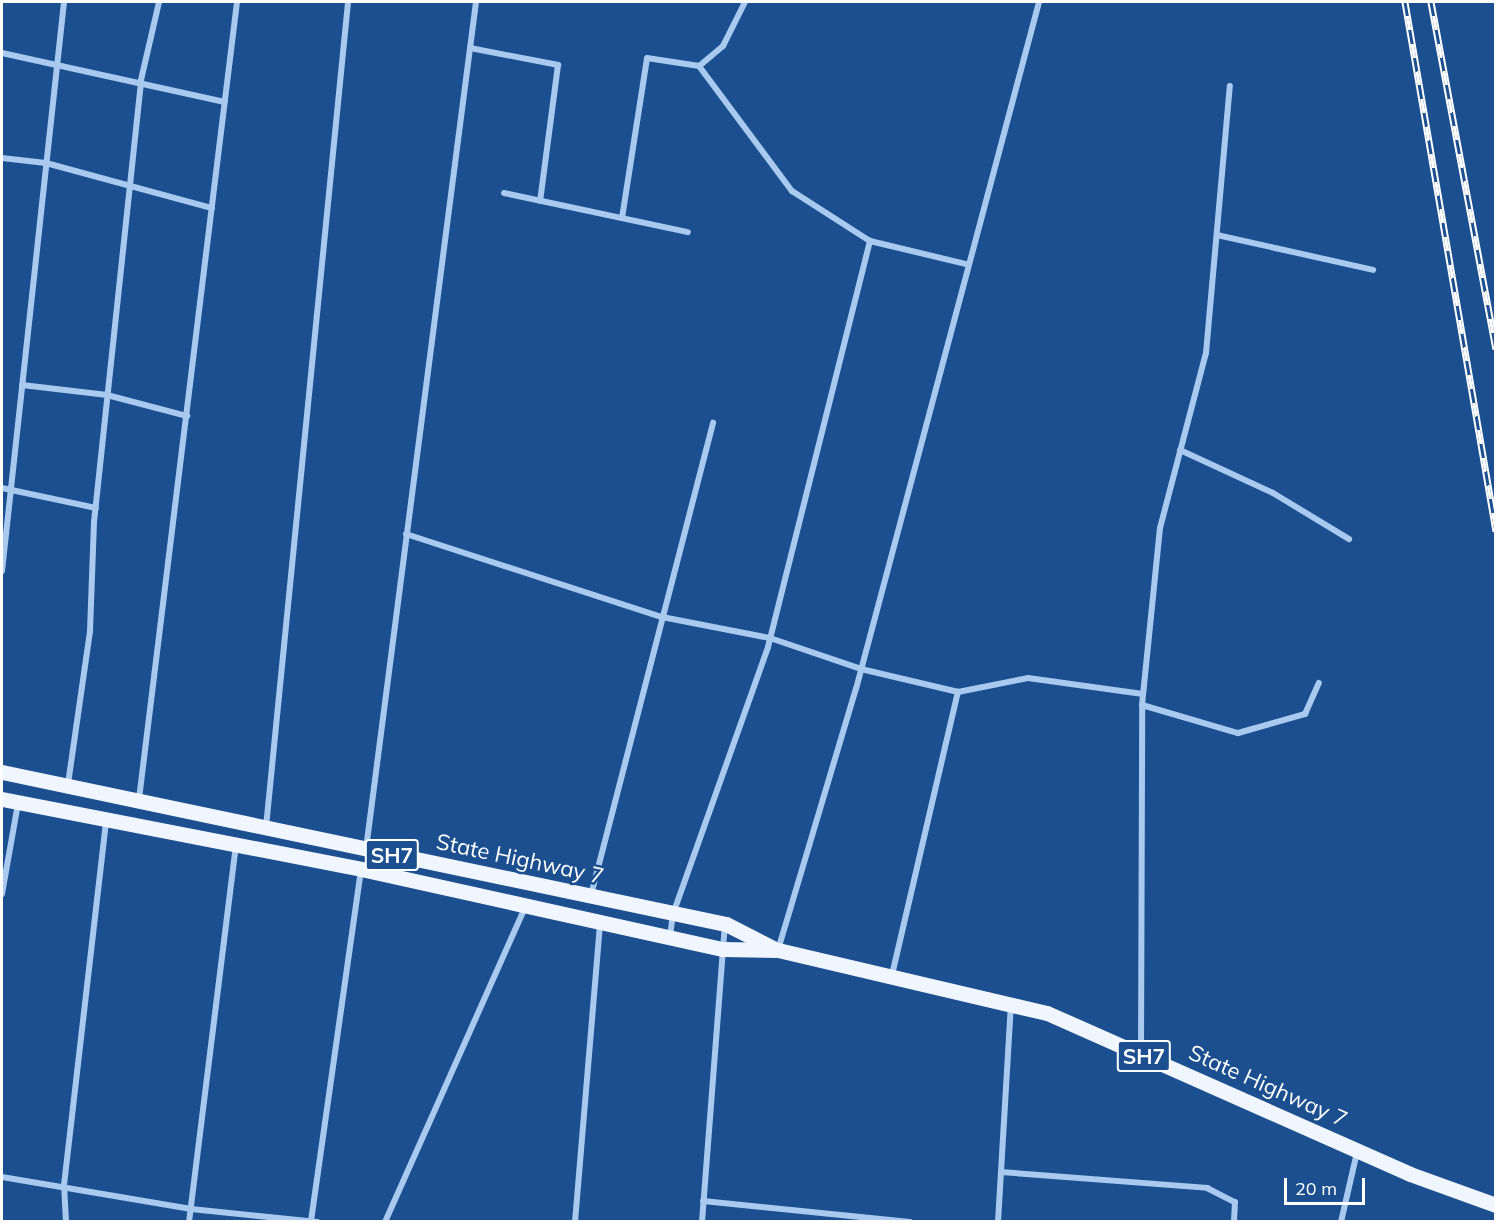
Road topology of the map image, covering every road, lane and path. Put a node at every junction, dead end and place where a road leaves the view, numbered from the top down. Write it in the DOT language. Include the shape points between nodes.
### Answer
graph roads {
  1 [pos="64,2"];
  2 [pos="159,2"];
  3 [pos="237,2"];
  4 [pos="348,2"];
  5 [pos="476,2"];
  6 [pos="745,2"];
  7 [pos="1039,2"];
  8 [pos="470,48"];
  9 [pos="2,53"];
  10 [pos="57,65"];
  11 [pos="699,66"];
  12 [pos="141,84"];
  13 [pos="1230,86"];
  14 [pos="225,102"];
  15 [pos="2,158"];
  16 [pos="46,162"];
  17 [pos="130,186"];
  18 [pos="504,194"];
  19 [pos="540,201"];
  20 [pos="212,208"];
  21 [pos="622,218"];
  22 [pos="688,232"];
  23 [pos="1217,235"];
  24 [pos="870,241"];
  25 [pos="966,264"];
  26 [pos="1373,270"];
  27 [pos="22,385"];
  28 [pos="108,395"];
  29 [pos="187,416"];
  30 [pos="713,422"];
  31 [pos="1180,450"];
  32 [pos="2,488"];
  33 [pos="10,490"];
  34 [pos="96,508"];
  35 [pos="406,534"];
  36 [pos="1349,539"];
  37 [pos="2,572"];
  38 [pos="662,617"];
  39 [pos="770,638"];
  40 [pos="861,669"];
  41 [pos="1318,683"];
  42 [pos="958,692"];
  43 [pos="1143,694"];
  44 [pos="1142,705"];
  45 [pos="2,772"];
  46 [pos="68,785"];
  47 [pos="2,799"];
  48 [pos="139,800"];
  49 [pos="18,802"];
  50 [pos="106,819"];
  51 [pos="266,828"];
  52 [pos="236,844"];
  53 [pos="366,849"];
  54 [pos="361,869"];
  55 [pos="2,894"];
  56 [pos="590,897"];
  57 [pos="526,906"];
  58 [pos="673,914"];
  59 [pos="600,922"];
  60 [pos="726,924"];
  61 [pos="670,937"];
  62 [pos="723,949"];
  63 [pos="778,950"];
  64 [pos="891,976"];
  65 [pos="1011,1005"];
  66 [pos="1141,1054"];
  67 [pos="1358,1150"];
  68 [pos="1001,1172"];
  69 [pos="2,1178"];
  70 [pos="64,1185"];
  71 [pos="703,1201"];
  72 [pos="1496,1205"];
  73 [pos="190,1209"];
  74 [pos="66,1221"];
  75 [pos="189,1221"];
  76 [pos="311,1221"];
  77 [pos="317,1221"];
  78 [pos="385,1221"];
  79 [pos="575,1221"];
  80 [pos="702,1221"];
  81 [pos="910,1221"];
  82 [pos="998,1221"];
  83 [pos="1234,1221"];
  84 [pos="1341,1221"];
  1 -- 10 [label="street"];
  2 -- 12 [label="street"];
  3 -- 14 [label="street"];
  4 -- 51 [label="street"];
  5 -- 8 [label="street"];
  6 -- 11 [label="street" via="723,46"];
  7 -- 25 [label="street"];
  8 -- 19 [label="street" via="558,65"];
  8 -- 35 [label="street"];
  9 -- 10 [label="street"];
  10 -- 12 [label="street"];
  10 -- 16 [label="street"];
  11 -- 21 [label="street" via="647,58"];
  11 -- 24 [label="street" via="792,191"];
  12 -- 14 [label="street"];
  12 -- 17 [label="street"];
  13 -- 23 [label="street"];
  14 -- 20 [label="street"];
  15 -- 16 [label="street"];
  16 -- 17 [label="street"];
  16 -- 27 [label="street"];
  17 -- 20 [label="street"];
  17 -- 28 [label="street"];
  18 -- 19 [label="street"];
  19 -- 21 [label="street"];
  20 -- 29 [label="street"];
  21 -- 22 [label="street"];
  23 -- 26 [label="street"];
  23 -- 31 [label="street" via="1206,353"];
  24 -- 25 [label="street"];
  24 -- 39 [label="street"];
  25 -- 40 [label="street"];
  27 -- 28 [label="street"];
  27 -- 33 [label="street"];
  28 -- 29 [label="street"];
  28 -- 34 [label="street"];
  29 -- 48 [label="street"];
  30 -- 38 [label="street"];
  31 -- 36 [label="street" via="1273,493"];
  31 -- 43 [label="street" via="1160,528"];
  32 -- 33 [label="street"];
  33 -- 34 [label="street"];
  33 -- 37 [label="street"];
  34 -- 46 [label="street" via="90,631"];
  35 -- 38 [label="street"];
  35 -- 53 [label="street"];
  38 -- 39 [label="street"];
  38 -- 56 [label="street"];
  39 -- 40 [label="street"];
  39 -- 58 [label="street"];
  40 -- 42 [label="street"];
  40 -- 63 [label="street"];
  41 -- 44 [label="street" via="1305,714 1238,733"];
  42 -- 43 [label="street" via="1028,678"];
  42 -- 64 [label="street"];
  43 -- 44 [label="street"];
  44 -- 66 [label="street"];
  45 -- 46 [label="main road, State Highway 7 / SH7"];
  46 -- 48 [label="main road, State Highway 7 / SH7"];
  47 -- 49 [label="main road, State Highway 7 / SH7"];
  48 -- 51 [label="main road, State Highway 7 / SH7"];
  49 -- 50 [label="main road, State Highway 7 / SH7"];
  49 -- 55 [label="street"];
  50 -- 52 [label="main road, State Highway 7 / SH7"];
  50 -- 70 [label="street"];
  51 -- 53 [label="main road, State Highway 7 / SH7"];
  52 -- 54 [label="main road, State Highway 7 / SH7"];
  52 -- 73 [label="street"];
  53 -- 56 [label="main road, State Highway 7 / SH7"];
  54 -- 57 [label="main road, State Highway 7 / SH7"];
  54 -- 76 [label="street"];
  56 -- 58 [label="main road, State Highway 7 / SH7"];
  57 -- 59 [label="main road, State Highway 7 / SH7"];
  57 -- 78 [label="street"];
  58 -- 60 [label="main road, State Highway 7 / SH7"];
  58 -- 61 [label="street"];
  59 -- 61 [label="main road, State Highway 7 / SH7"];
  59 -- 79 [label="street"];
  60 -- 62 [label="street"];
  60 -- 63 [label="main road, State Highway 7 / SH7"];
  61 -- 62 [label="main road, State Highway 7 / SH7"];
  62 -- 63 [label="main road, State Highway 7 / SH7"];
  62 -- 71 [label="street"];
  63 -- 64 [label="main road, State Highway 7 / SH7"];
  64 -- 65 [label="main road, State Highway 7 / SH7"];
  65 -- 66 [label="main road, State Highway 7 / SH7" via="1047,1013"];
  65 -- 68 [label="street"];
  66 -- 67 [label="main road, State Highway 7 / SH7"];
  67 -- 72 [label="main road, State Highway 7 / SH7"];
  67 -- 84 [label="street"];
  68 -- 82 [label="street"];
  68 -- 83 [label="street" via="1207,1188 1235,1202"];
  69 -- 70 [label="street"];
  70 -- 73 [label="street"];
  70 -- 74 [label="street"];
  71 -- 80 [label="street"];
  71 -- 81 [label="street"];
  73 -- 75 [label="street"];
  73 -- 76 [label="street"];
  76 -- 77 [label="street"];
}
